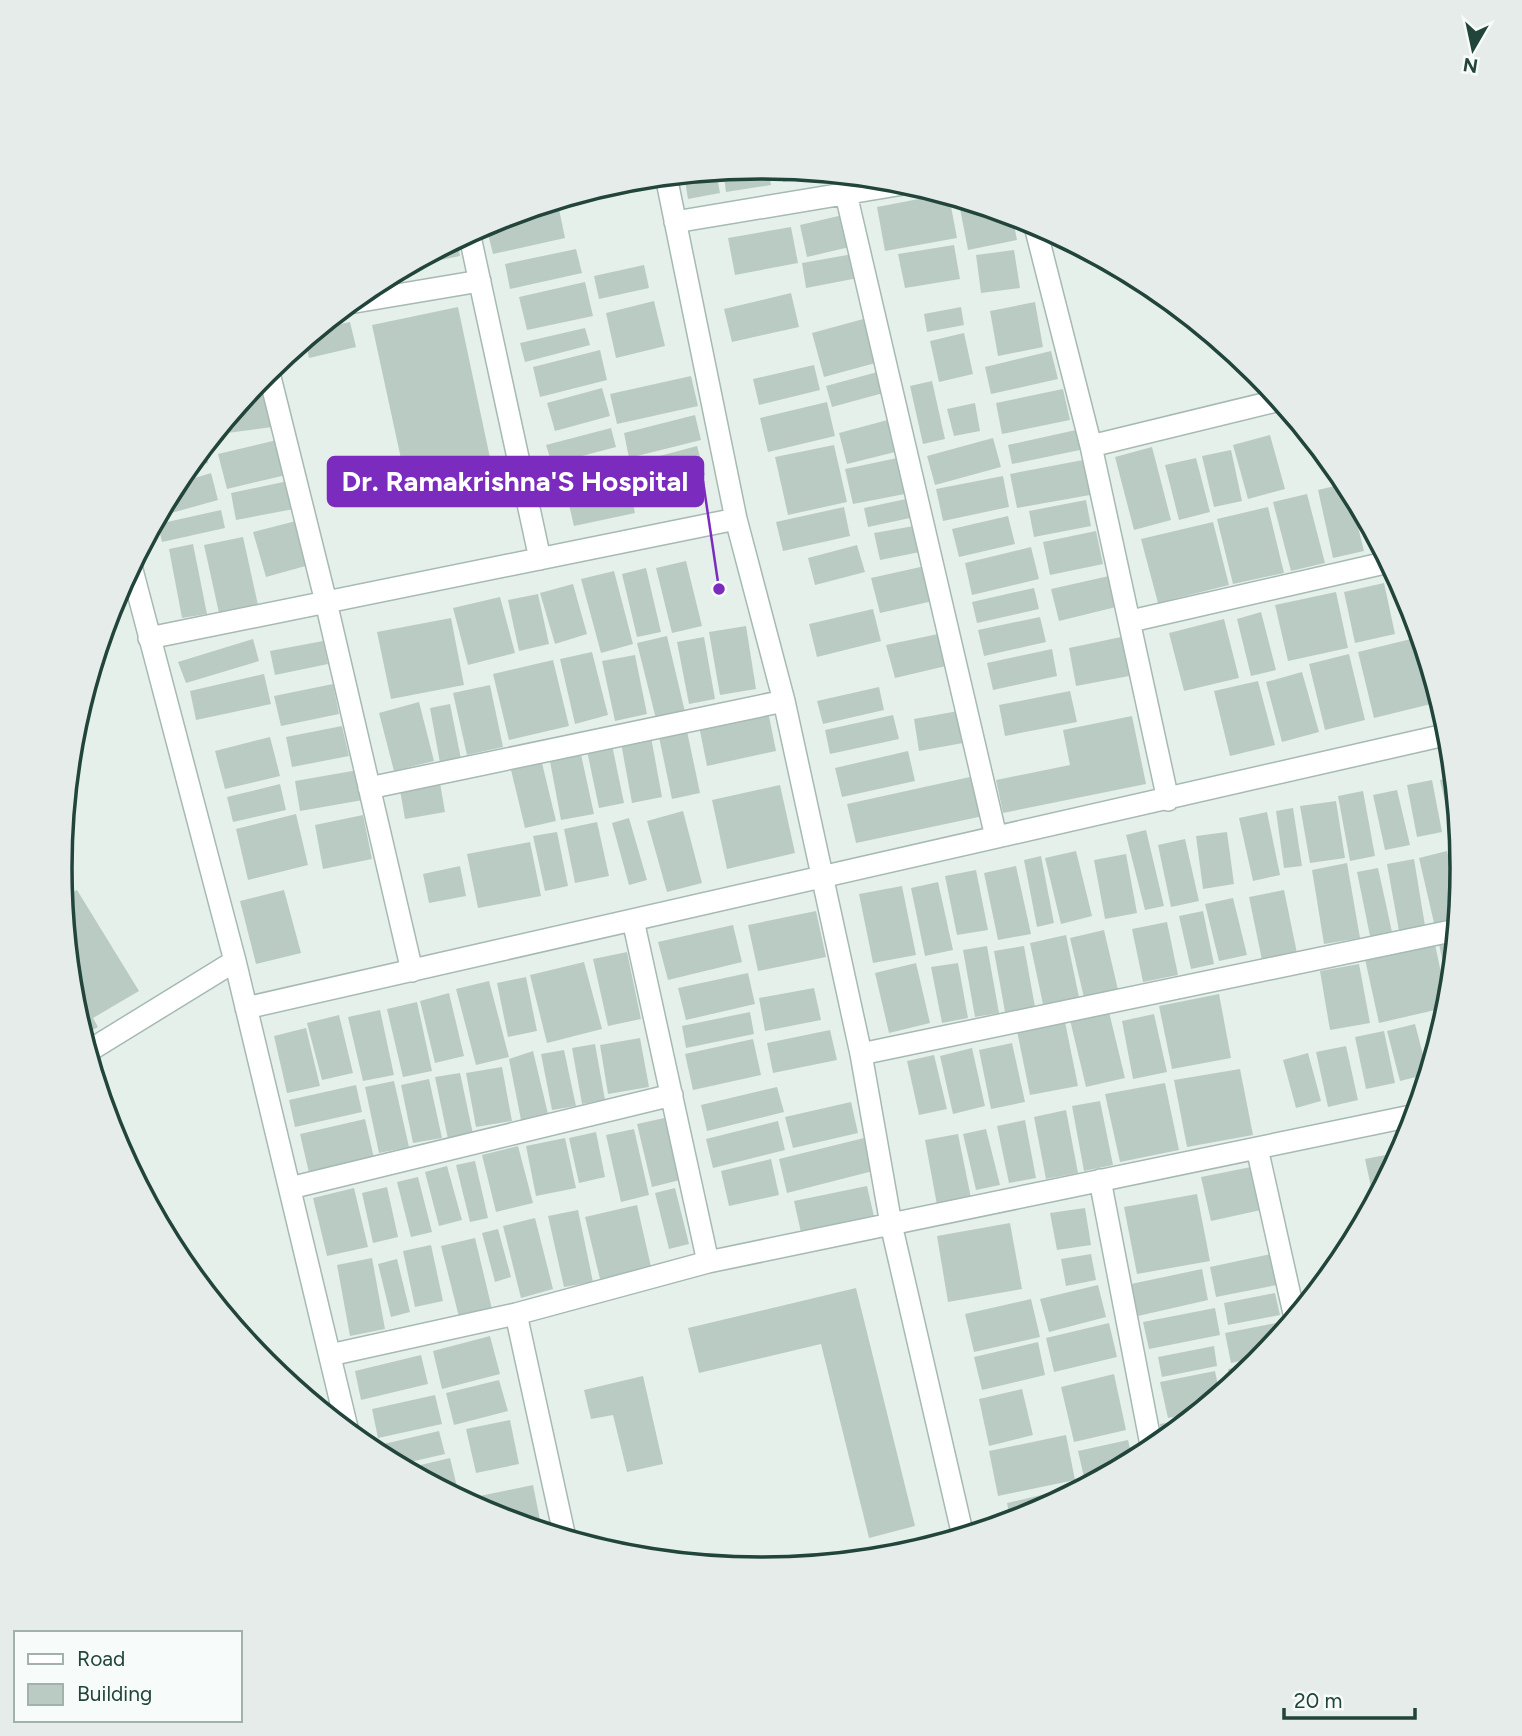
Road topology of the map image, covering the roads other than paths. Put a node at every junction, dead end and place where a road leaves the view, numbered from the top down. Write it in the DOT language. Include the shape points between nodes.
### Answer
graph roads {
  1 [pos="668,185"];
  2 [pos="875,189"];
  3 [pos="846,194"];
  4 [pos="675,222"];
  5 [pos="1038,237"];
  6 [pos="471,243"];
  7 [pos="480,281"];
  8 [pos="372,299"];
  9 [pos="272,383"];
  10 [pos="1268,403"];
  11 [pos="1091,446"];
  12 [pos="736,519"];
  13 [pos="540,559"];
  14 [pos="1380,564"];
  15 [pos="135,581"];
  16 [pos="327,601"];
  17 [pos="1131,621"];
  18 [pos="149,638"];
  19 [pos="784,701"];
  20 [pos="1437,737"];
  21 [pos="369,788"];
  22 [pos="1168,800"];
  23 [pos="996,837"];
  24 [pos="823,876"];
  25 [pos="633,920"];
  26 [pos="1447,932"];
  27 [pos="235,961"];
  28 [pos="412,971"];
  29 [pos="246,1008"];
  30 [pos="95,1047"];
  31 [pos="862,1054"];
  32 [pos="671,1095"];
  33 [pos="1403,1118"];
  34 [pos="1257,1148"];
  35 [pos="1100,1180"];
  36 [pos="290,1188"];
  37 [pos="891,1224"];
  38 [pos="708,1262"];
  39 [pos="1292,1307"];
  40 [pos="516,1314"];
  41 [pos="330,1355"];
  42 [pos="345,1418"];
  43 [pos="1150,1437"];
  44 [pos="961,1527"];
  45 [pos="563,1528"];
  1 -- 4 [label="street"];
  2 -- 3 [label="street"];
  3 -- 4 [label="street"];
  3 -- 23 [label="street"];
  4 -- 12 [label="street"];
  5 -- 11 [label="street"];
  6 -- 7 [label="street"];
  7 -- 8 [label="street"];
  7 -- 13 [label="street"];
  9 -- 16 [label="street"];
  10 -- 11 [label="street"];
  11 -- 17 [label="street"];
  12 -- 13 [label="street"];
  12 -- 19 [label="street"];
  13 -- 16 [label="street"];
  14 -- 17 [label="street"];
  15 -- 18 [label="street"];
  16 -- 18 [label="street"];
  16 -- 21 [label="street"];
  17 -- 22 [label="street"];
  18 -- 27 [label="street"];
  19 -- 21 [label="street"];
  19 -- 24 [label="street"];
  20 -- 22 [label="street"];
  21 -- 28 [label="street"];
  22 -- 23 [label="street"];
  23 -- 24 [label="street"];
  24 -- 25 [label="street"];
  24 -- 31 [label="street"];
  25 -- 28 [label="street"];
  25 -- 32 [label="street"];
  26 -- 31 [label="street"];
  27 -- 29 [label="street"];
  27 -- 30 [label="street"];
  28 -- 29 [label="street"];
  29 -- 36 [label="street"];
  31 -- 37 [label="street"];
  32 -- 36 [label="street"];
  32 -- 38 [label="street"];
  33 -- 34 [label="street"];
  34 -- 35 [label="street"];
  34 -- 39 [label="street"];
  35 -- 37 [label="street"];
  35 -- 43 [label="street"];
  36 -- 41 [label="street"];
  37 -- 38 [label="street"];
  37 -- 44 [label="street"];
  38 -- 40 [label="street"];
  40 -- 41 [label="street"];
  40 -- 45 [label="street"];
  41 -- 42 [label="street"];
}
